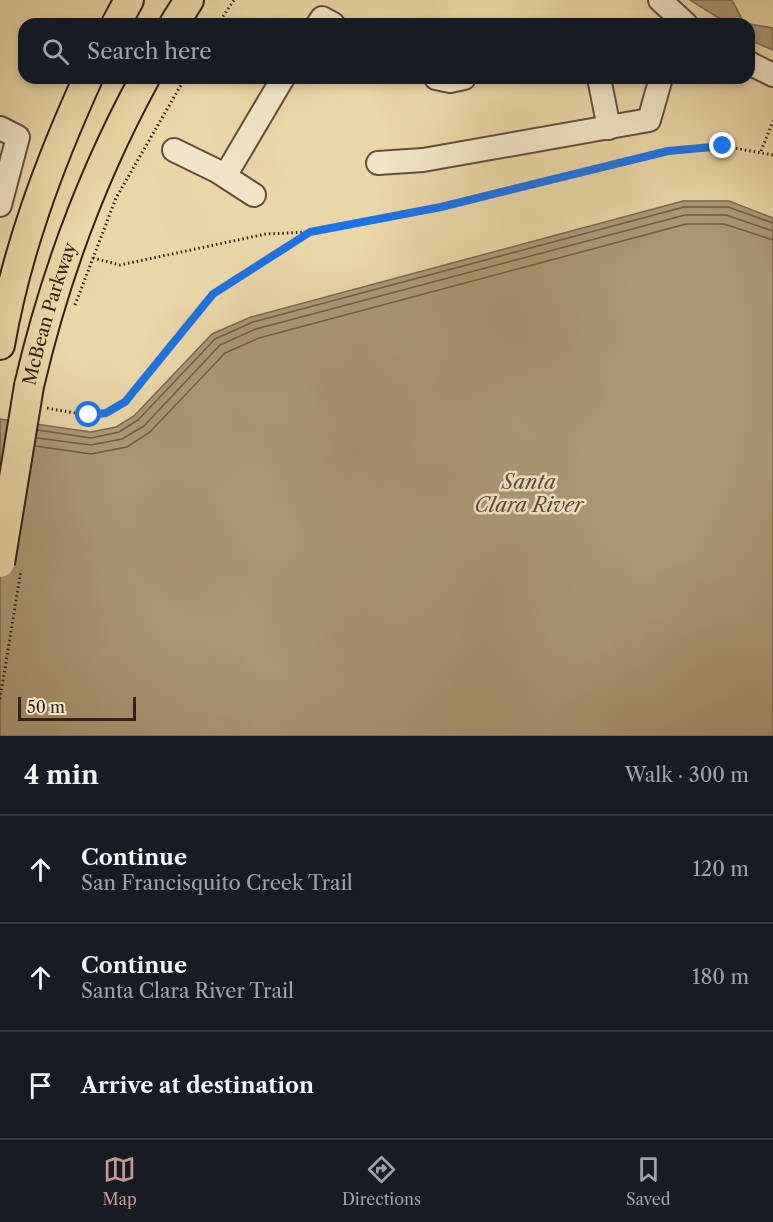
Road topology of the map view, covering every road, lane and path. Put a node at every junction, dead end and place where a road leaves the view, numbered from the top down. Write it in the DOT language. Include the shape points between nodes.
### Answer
graph roads {
  1 [pos="129,0"];
  2 [pos="189,0"];
  3 [pos="234,0"];
  4 [pos="641,0"];
  5 [pos="660,0"];
  6 [pos="119,18"];
  7 [pos="178,18"];
  8 [pos="222,18"];
  9 [pos="660,18"];
  10 [pos="680,18"];
  11 [pos="755,66"];
  12 [pos="773,75"];
  13 [pos="755,80"];
  14 [pos="85,84"];
  15 [pos="142,84"];
  16 [pos="182,84"];
  17 [pos="279,84"];
  18 [pos="600,84"];
  19 [pos="659,84"];
  20 [pos="773,89"];
  21 [pos="773,121"];
  22 [pos="0,128"];
  23 [pos="609,128"];
  24 [pos="174,150"];
  25 [pos="761,151"];
  26 [pos="773,155"];
  27 [pos="378,163"];
  28 [pos="225,176"];
  29 [pos="254,195"];
  30 [pos="0,205"];
  31 [pos="310,232"];
  32 [pos="0,345"];
  33 [pos="37,397"];
  34 [pos="0,563"];
  1 -- 6 [label="main road"];
  2 -- 7 [label="main road"];
  3 -- 8 [label="path"];
  4 -- 9 [label="street"];
  5 -- 10 [label="street"];
  11 -- 12 [label="street"];
  13 -- 20 [label="street"];
  14 -- 32 [label="main road" via="37,200"];
  15 -- 33 [label="main road, McBean Parkway" via="85,201 61,269"];
  16 -- 31 [label="path" via="116,198 93,258 120,265 266,234"];
  17 -- 28 [label="street"];
  18 -- 23 [label="street"];
  19 -- 23 [label="street" via="649,120"];
  21 -- 25 [label="path"];
  22 -- 30 [label="street" via="18,137"];
  23 -- 27 [label="street" via="423,160"];
  24 -- 28 [label="street"];
  25 -- 26 [label="path"];
  25 -- 31 [label="path" via="716,146 668,151 441,207"];
  28 -- 29 [label="street"];
  31 -- 33 [label="path" via="213,294 125,402 106,413 89,415"];
  33 -- 34 [label="main road, McBean Parkway, bridge"];
}
